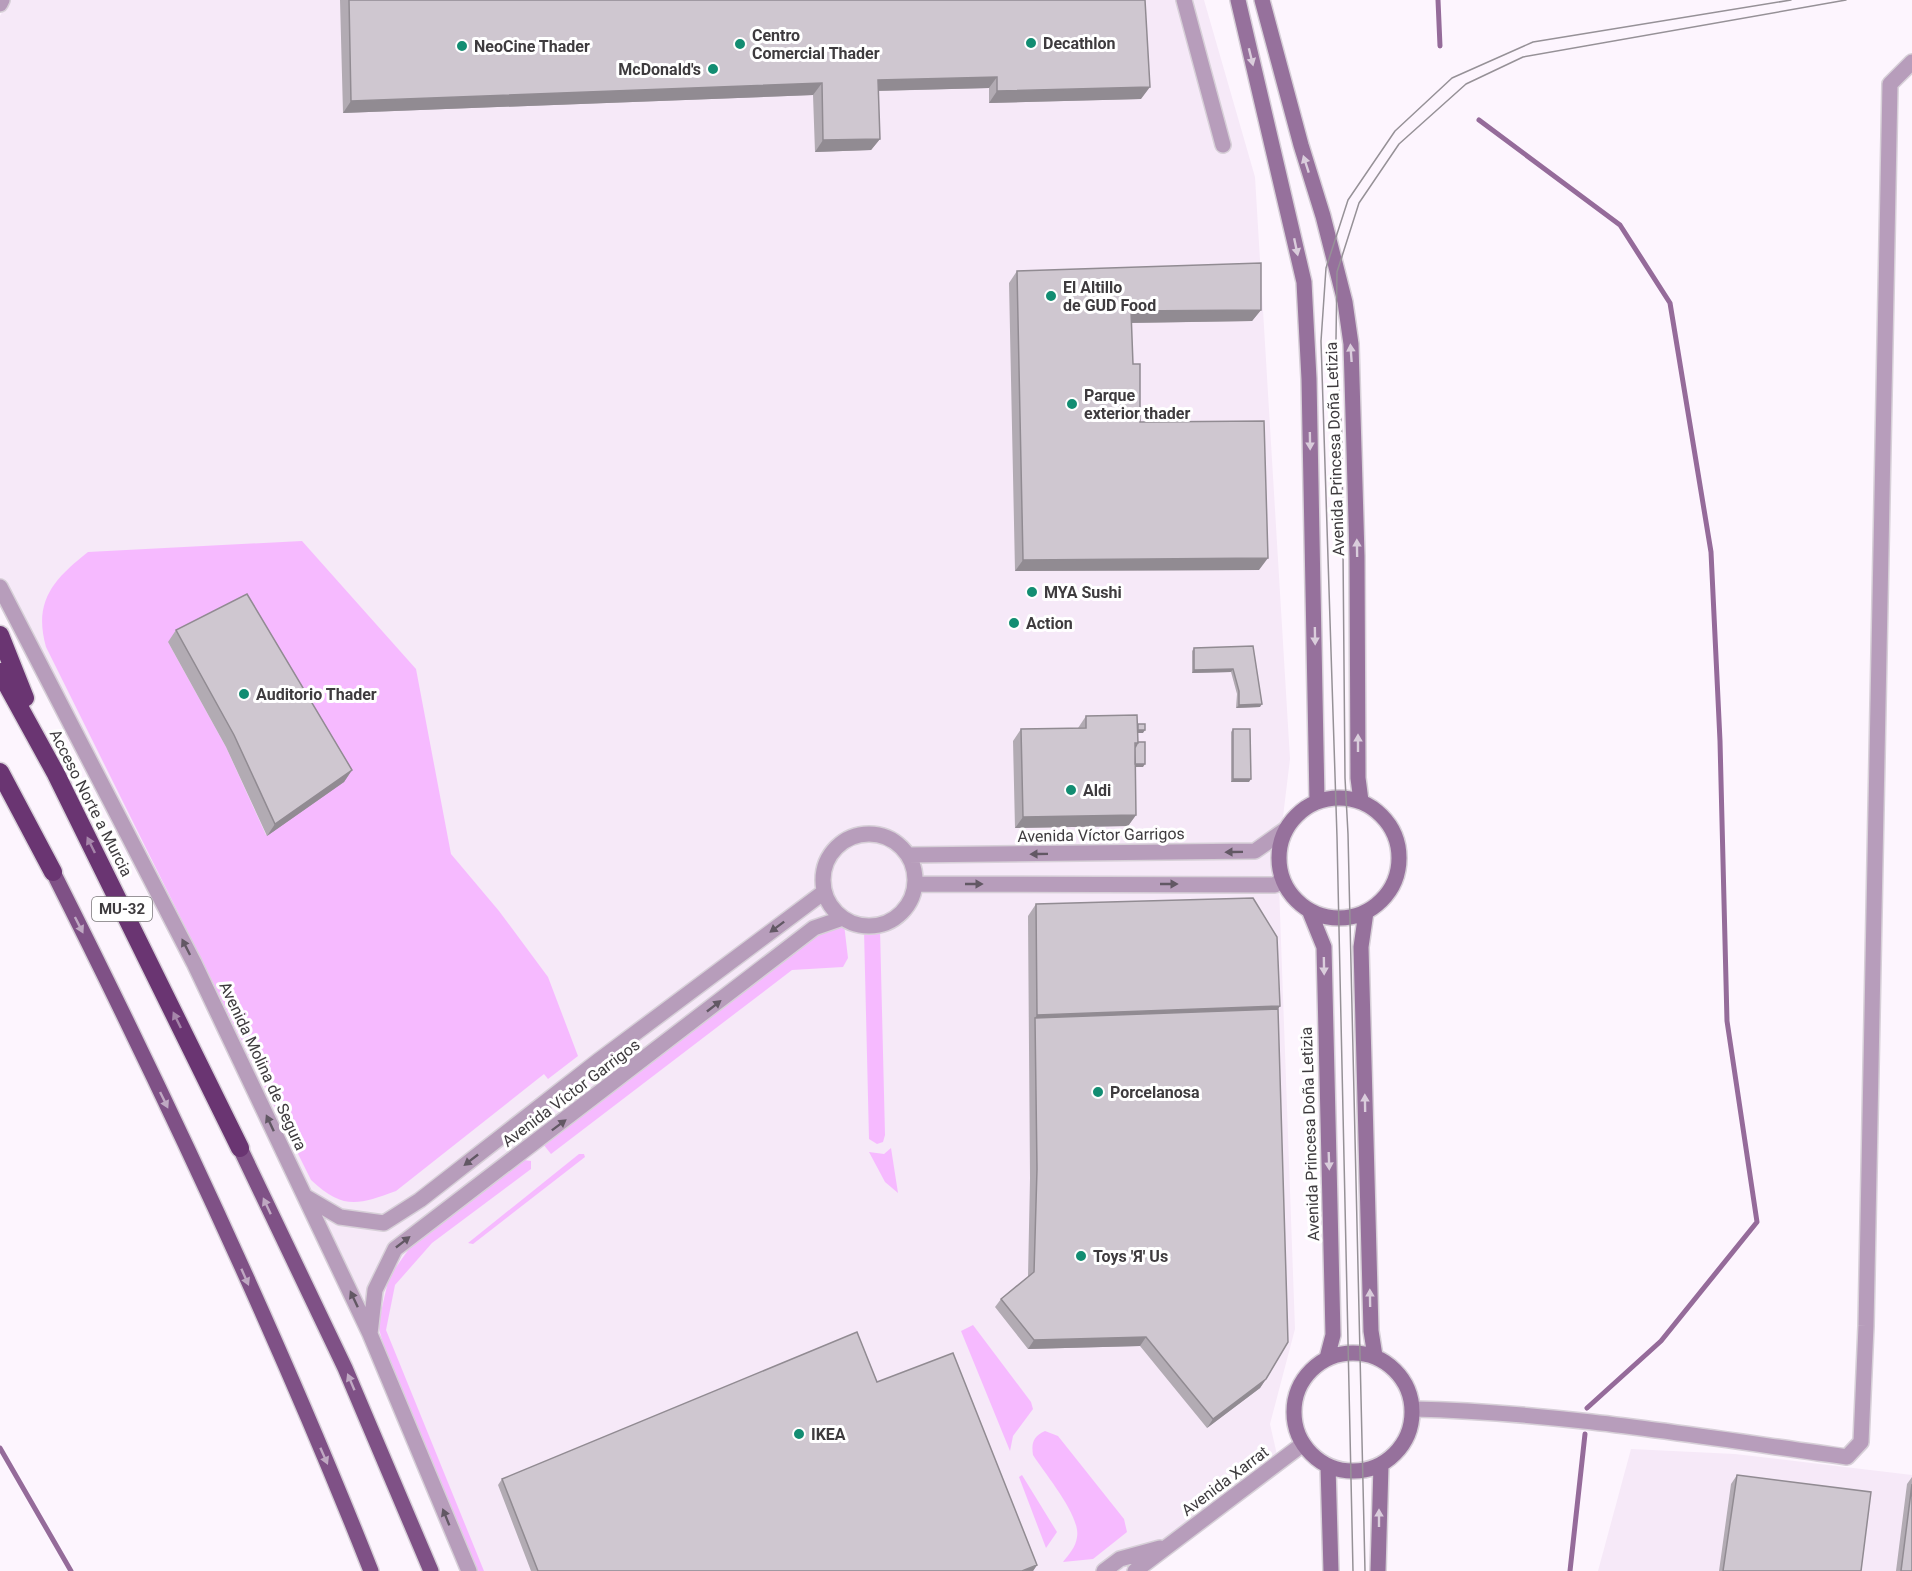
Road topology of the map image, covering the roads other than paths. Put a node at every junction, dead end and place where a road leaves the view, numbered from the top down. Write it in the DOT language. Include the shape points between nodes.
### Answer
graph roads {
  1 [pos="1184,0"];
  2 [pos="1238,0"];
  3 [pos="1262,0"];
  4 [pos="1912,62"];
  5 [pos="1223,145"];
  6 [pos="0,587"];
  7 [pos="0,635"];
  8 [pos="0,672"];
  9 [pos="0,772"];
  10 [pos="56,774"];
  11 [pos="0,780"];
  12 [pos="1317,801"];
  13 [pos="1361,801"];
  14 [pos="1286,829"];
  15 [pos="909,855"];
  16 [pos="53,872"];
  17 [pos="1282,879"];
  18 [pos="915,884"];
  19 [pos="824,892"];
  20 [pos="1309,910"];
  21 [pos="1366,912"];
  22 [pos="843,918"];
  23 [pos="240,1148"];
  24 [pos="306,1197"];
  25 [pos="370,1334"];
  26 [pos="1375,1356"];
  27 [pos="1327,1358"];
  28 [pos="1413,1409"];
  29 [pos="1303,1444"];
  30 [pos="1381,1465"];
  31 [pos="1328,1466"];
  32 [pos="1169,1546"];
  33 [pos="371,1571"];
  34 [pos="431,1571"];
  35 [pos="469,1571"];
  36 [pos="1104,1571"];
  37 [pos="1135,1571"];
  38 [pos="1331,1571"];
  39 [pos="1378,1571"];
  1 -- 5 [label="street"];
  2 -- 12 [label="street, Avenida Princesa Doña Letizia, one-way" via="1304,282"];
  13 -- 3 [label="street, Avenida Princesa Doña Letizia, one-way" via="1351,344 1345,302 1323,216"];
  4 -- 28 [label="street" via="1890,84 1861,1442 1847,1457 1544,1416"];
  24 -- 6 [label="street, Avenida Molina de Segura, one-way" via="194,963"];
  7 -- 10 [label="highway"];
  8 -- 10 [label="highway, Acceso Norte a Murcia / MU-32"];
  9 -- 16 [label="highway"];
  23 -- 10 [label="highway, Acceso Norte a Murcia / MU-32, one-way"];
  11 -- 16 [label="highway"];
  12 -- 13 [label="street" via="1340,797"];
  12 -- 14 [label="street" via="1299,812"];
  13 -- 21 [label="street" via="1375,808 1390,824 1398,843 1400,865 1393,886 1380,903"];
  14 -- 15 [label="street, Avenida Víctor Garrigos, one-way" via="1254,851"];
  14 -- 17 [label="street" via="1278,858"];
  15 -- 18 [label="street"];
  15 -- 19 [label="street" via="883,835 863,833 848,838 834,848 826,861"];
  16 -- 33 [label="main road, one-way" via="189,1152"];
  18 -- 17 [label="street, one-way" via="1275,885"];
  17 -- 20 [label="street" via="1293,897"];
  18 -- 22 [label="street" via="902,913 888,922 865,926"];
  19 -- 22 [label="street" via="831,907"];
  19 -- 24 [label="street, Avenida Víctor Garrigos, one-way" via="420,1200 384,1223 340,1217"];
  20 -- 21 [label="street" via="1326,917 1344,918"];
  20 -- 27 [label="street, Avenida Princesa Doña Letizia, one-way" via="1324,947 1334,1335"];
  26 -- 21 [label="street, one-way" via="1371,1331 1361,946"];
  25 -- 22 [label="street, Avenida Víctor Garrigos, one-way" via="375,1290 395,1249 814,928"];
  34 -- 23 [label="main road, one-way" via="345,1368"];
  25 -- 24 [label="street, Avenida Molina de Segura, one-way"];
  35 -- 25 [label="street, Avenida Molina de Segura, one-way"];
  26 -- 27 [label="street" via="1351,1352"];
  26 -- 28 [label="street" via="1394,1369 1408,1387"];
  27 -- 29 [label="street" via="1308,1374 1296,1396 1295,1421"];
  28 -- 30 [label="street" via="1410,1432 1399,1451"];
  29 -- 31 [label="street"];
  29 -- 32 [label="street, Avenida Xarrat"];
  30 -- 31 [label="street" via="1354,1472"];
  39 -- 30 [label="street, one-way"];
  31 -- 38 [label="street"];
  32 -- 36 [label="street, Avenida Xarrat" via="1120,1559"];
  32 -- 37 [label="street, Avenida Xarrat"];
}
